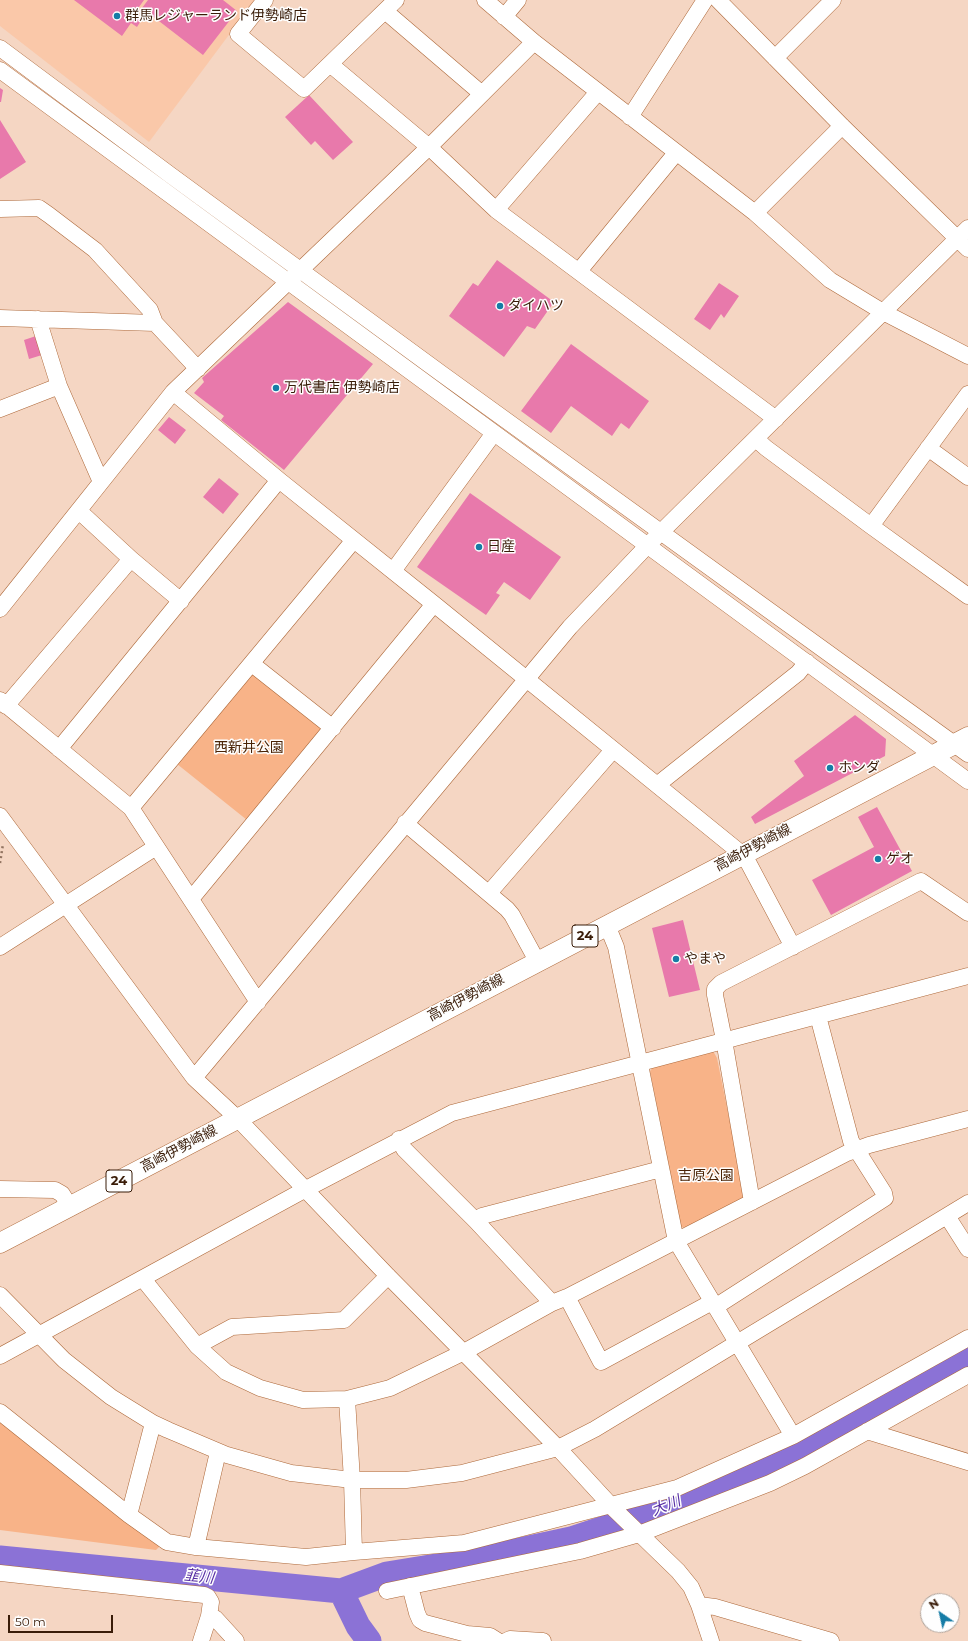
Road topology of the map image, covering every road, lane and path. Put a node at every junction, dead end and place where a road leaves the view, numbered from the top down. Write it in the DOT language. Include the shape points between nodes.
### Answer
graph roads {
  1 [pos="265,0"];
  2 [pos="485,0"];
  3 [pos="518,0"];
  4 [pos="705,0"];
  5 [pos="718,0"];
  6 [pos="833,0"];
  7 [pos="391,5"];
  8 [pos="504,17"];
  9 [pos="534,42"];
  10 [pos="0,48"];
  11 [pos="775,58"];
  12 [pos="330,64"];
  13 [pos="0,70"];
  14 [pos="598,92"];
  15 [pos="482,94"];
  16 [pos="630,117"];
  17 [pos="842,126"];
  18 [pos="429,147"];
  19 [pos="676,153"];
  20 [pos="0,209"];
  21 [pos="496,210"];
  22 [pos="755,213"];
  23 [pos="964,239"];
  24 [pos="301,270"];
  25 [pos="579,271"];
  26 [pos="288,283"];
  27 [pos="883,312"];
  28 [pos="0,318"];
  29 [pos="38,319"];
  30 [pos="155,323"];
  31 [pos="968,356"];
  32 [pos="198,369"];
  33 [pos="59,386"];
  34 [pos="173,392"];
  35 [pos="968,394"];
  36 [pos="0,409"];
  37 [pos="776,419"];
  38 [pos="494,433"];
  39 [pos="756,439"];
  40 [pos="928,448"];
  41 [pos="968,477"];
  42 [pos="279,480"];
  43 [pos="101,482"];
  44 [pos="79,511"];
  45 [pos="871,526"];
  46 [pos="660,533"];
  47 [pos="354,540"];
  48 [pos="648,545"];
  49 [pos="131,559"];
  50 [pos="393,571"];
  51 [pos="968,596"];
  52 [pos="181,601"];
  53 [pos="434,604"];
  54 [pos="0,610"];
  55 [pos="807,662"];
  56 [pos="252,664"];
  57 [pos="526,679"];
  58 [pos="3,703"];
  59 [pos="333,728"];
  60 [pos="963,745"];
  61 [pos="59,749"];
  62 [pos="613,750"];
  63 [pos="933,755"];
  64 [pos="968,781"];
  65 [pos="657,786"];
  66 [pos="131,808"];
  67 [pos="0,816"];
  68 [pos="405,823"];
  69 [pos="156,847"];
  70 [pos="742,854"];
  71 [pos="489,893"];
  72 [pos="191,899"];
  73 [pos="66,906"];
  74 [pos="968,913"];
  75 [pos="607,925"];
  76 [pos="0,947"];
  77 [pos="793,947"];
  78 [pos="537,961"];
  79 [pos="967,979"];
  80 [pos="258,1002"];
  81 [pos="818,1016"];
  82 [pos="724,1040"];
  83 [pos="640,1063"];
  84 [pos="194,1078"];
  85 [pos="238,1119"];
  86 [pos="968,1119"];
  87 [pos="399,1139"];
  88 [pos="857,1149"];
  89 [pos="661,1169"];
  90 [pos="0,1189"];
  91 [pos="306,1189"];
  92 [pos="752,1202"];
  93 [pos="968,1203"];
  94 [pos="70,1207"];
  95 [pos="948,1216"];
  96 [pos="476,1221"];
  97 [pos="676,1241"];
  98 [pos="0,1243"];
  99 [pos="968,1249"];
  100 [pos="388,1276"];
  101 [pos="143,1279"];
  102 [pos="0,1295"];
  103 [pos="567,1297"];
  104 [pos="552,1303"];
  105 [pos="714,1304"];
  106 [pos="38,1334"];
  107 [pos="968,1338"];
  108 [pos="738,1343"];
  109 [pos="197,1346"];
  110 [pos="464,1352"];
  111 [pos="0,1356"];
  112 [pos="968,1375"];
  113 [pos="347,1399"];
  114 [pos="0,1412"];
  115 [pos="153,1423"];
  116 [pos="868,1431"];
  117 [pos="793,1436"];
  118 [pos="558,1448"];
  119 [pos="218,1452"];
  120 [pos="968,1462"];
  121 [pos="352,1480"];
  122 [pos="612,1507"];
  123 [pos="129,1515"];
  124 [pos="637,1532"];
  125 [pos="196,1547"];
  126 [pos="354,1552"];
  127 [pos="0,1573"];
  128 [pos="410,1586"];
  129 [pos="386,1591"];
  130 [pos="699,1605"];
  131 [pos="209,1616"];
  132 [pos="201,1641"];
  133 [pos="236,1641"];
  134 [pos="498,1641"];
  135 [pos="506,1641"];
  136 [pos="543,1641"];
  137 [pos="711,1641"];
  138 [pos="831,1641"];
  1 -- 12 [label="street" via="238,34 304,89"];
  2 -- 8 [label="street"];
  3 -- 8 [label="street"];
  4 -- 16 [label="street"];
  5 -- 11 [label="street"];
  6 -- 11 [label="street"];
  7 -- 12 [label="street"];
  7 -- 15 [label="street"];
  8 -- 9 [label="street"];
  9 -- 14 [label="street"];
  9 -- 15 [label="street"];
  10 -- 24 [label="street"];
  11 -- 17 [label="street"];
  12 -- 18 [label="street"];
  13 -- 26 [label="street"];
  14 -- 16 [label="street"];
  14 -- 21 [label="street"];
  15 -- 18 [label="street"];
  16 -- 19 [label="street"];
  17 -- 22 [label="street"];
  17 -- 23 [label="street"];
  18 -- 21 [label="street"];
  18 -- 24 [label="street"];
  19 -- 22 [label="street"];
  19 -- 25 [label="street"];
  20 -- 30 [label="street" via="38,208 49,215 95,250 150,310"];
  21 -- 25 [label="street"];
  22 -- 27 [label="street" via="830,280"];
  23 -- 27 [label="street"];
  24 -- 26 [label="street"];
  24 -- 46 [label="street"];
  25 -- 37 [label="street"];
  26 -- 32 [label="street"];
  26 -- 38 [label="street"];
  27 -- 31 [label="street"];
  27 -- 37 [label="street"];
  28 -- 29 [label="street"];
  29 -- 30 [label="street"];
  29 -- 33 [label="street"];
  30 -- 32 [label="street"];
  32 -- 34 [label="street"];
  33 -- 36 [label="street"];
  33 -- 43 [label="street"];
  34 -- 42 [label="street"];
  34 -- 43 [label="street"];
  35 -- 40 [label="street"];
  37 -- 39 [label="street"];
  38 -- 48 [label="street"];
  38 -- 50 [label="street"];
  39 -- 45 [label="street"];
  39 -- 46 [label="street"];
  40 -- 41 [label="street"];
  40 -- 45 [label="street"];
  42 -- 47 [label="street"];
  42 -- 52 [label="street"];
  43 -- 44 [label="street"];
  44 -- 49 [label="street"];
  44 -- 54 [label="street"];
  45 -- 51 [label="street"];
  46 -- 48 [label="street"];
  46 -- 60 [label="street"];
  47 -- 50 [label="street"];
  47 -- 56 [label="street"];
  48 -- 55 [label="street"];
  48 -- 57 [label="street" via="570,627"];
  49 -- 52 [label="street"];
  49 -- 58 [label="street"];
  50 -- 53 [label="street"];
  52 -- 61 [label="street"];
  53 -- 57 [label="street"];
  53 -- 59 [label="street"];
  55 -- 63 [label="street"];
  55 -- 65 [label="street" via="798,674"];
  56 -- 59 [label="street"];
  56 -- 66 [label="street"];
  57 -- 62 [label="street"];
  57 -- 68 [label="street"];
  58 -- 61 [label="street"];
  59 -- 72 [label="street"];
  60 -- 63 [label="main road, 24"];
  61 -- 66 [label="street"];
  62 -- 65 [label="street"];
  62 -- 71 [label="street"];
  63 -- 64 [label="street"];
  63 -- 70 [label="main road, 高崎伊勢崎線 / 24"];
  65 -- 70 [label="street"];
  66 -- 69 [label="street"];
  67 -- 73 [label="street"];
  68 -- 71 [label="street"];
  68 -- 80 [label="street"];
  69 -- 72 [label="street"];
  69 -- 73 [label="street"];
  70 -- 75 [label="main road, 高崎伊勢崎線 / 24"];
  70 -- 77 [label="street"];
  71 -- 78 [label="street" via="512,915"];
  72 -- 80 [label="street"];
  73 -- 76 [label="street"];
  73 -- 84 [label="street"];
  74 -- 77 [label="street" via="921,881"];
  75 -- 78 [label="main road, 高崎伊勢崎線 / 24"];
  75 -- 83 [label="street" via="616,947"];
  77 -- 82 [label="street" via="715,988 714,995"];
  78 -- 85 [label="main road, 高崎伊勢崎線 / 24"];
  79 -- 81 [label="street"];
  80 -- 84 [label="street"];
  81 -- 82 [label="street"];
  81 -- 88 [label="street" via="851,1141"];
  82 -- 83 [label="street"];
  82 -- 92 [label="street"];
  83 -- 87 [label="street" via="452,1113"];
  83 -- 89 [label="street"];
  84 -- 85 [label="street"];
  85 -- 91 [label="street"];
  85 -- 94 [label="main road, 高崎伊勢崎線 / 24"];
  86 -- 88 [label="street"];
  87 -- 91 [label="street"];
  87 -- 96 [label="street" via="404,1148"];
  88 -- 92 [label="street"];
  88 -- 105 [label="street" via="885,1198"];
  89 -- 96 [label="street" via="482,1216"];
  89 -- 97 [label="street"];
  90 -- 94 [label="street" via="55,1190 62,1194"];
  91 -- 100 [label="street"];
  91 -- 101 [label="street"];
  92 -- 97 [label="street"];
  93 -- 95 [label="street"];
  94 -- 98 [label="main road, 高崎伊勢崎線 / 24"];
  95 -- 99 [label="street"];
  95 -- 108 [label="street"];
  96 -- 104 [label="street"];
  97 -- 103 [label="street"];
  97 -- 105 [label="street"];
  100 -- 109 [label="street" via="344,1320 232,1327"];
  100 -- 110 [label="street"];
  101 -- 106 [label="street"];
  101 -- 109 [label="street"];
  102 -- 106 [label="street"];
  103 -- 104 [label="street"];
  103 -- 105 [label="street" via="601,1362"];
  104 -- 110 [label="street"];
  105 -- 108 [label="street"];
  106 -- 111 [label="street"];
  106 -- 115 [label="street" via="64,1360 111,1397"];
  107 -- 117 [label="street"];
  108 -- 117 [label="street"];
  108 -- 118 [label="street" via="595,1429"];
  109 -- 113 [label="street" via="226,1372 260,1388 303,1400"];
  110 -- 113 [label="street" via="390,1388"];
  110 -- 118 [label="street"];
  112 -- 116 [label="street"];
  113 -- 121 [label="street"];
  114 -- 123 [label="street"];
  115 -- 119 [label="street"];
  115 -- 123 [label="street"];
  116 -- 120 [label="street"];
  116 -- 124 [label="street" via="770,1483"];
  117 -- 122 [label="street" via="677,1488"];
  118 -- 121 [label="street" via="462,1473 406,1480"];
  118 -- 122 [label="street"];
  119 -- 121 [label="street" via="291,1473"];
  119 -- 125 [label="street"];
  121 -- 126 [label="street"];
  122 -- 124 [label="street"];
  122 -- 126 [label="street" via="464,1543"];
  123 -- 125 [label="street" via="167,1542"];
  124 -- 128 [label="street" via="580,1551"];
  124 -- 130 [label="street" via="678,1571 691,1587"];
  125 -- 126 [label="street" via="306,1557"];
  127 -- 131 [label="street" via="204,1595 211,1602"];
  128 -- 129 [label="street"];
  128 -- 134 [label="street" via="420,1620 467,1634 490,1636"];
  130 -- 137 [label="street"];
  130 -- 138 [label="street" via="715,1607"];
  131 -- 132 [label="street"];
  131 -- 133 [label="street"];
  135 -- 136 [label="street"];
}
